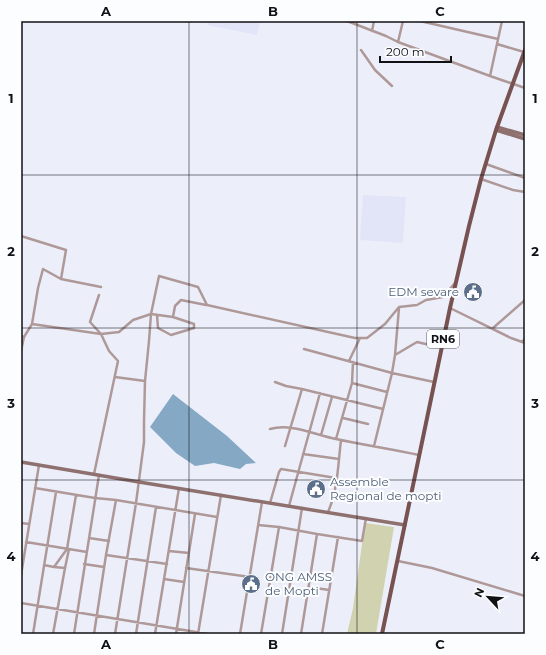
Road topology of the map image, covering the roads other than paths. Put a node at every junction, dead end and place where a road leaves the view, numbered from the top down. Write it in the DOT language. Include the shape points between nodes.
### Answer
graph roads {
  1 [pos="347,21"];
  2 [pos="374,21"];
  3 [pos="403,21"];
  4 [pos="420,21"];
  5 [pos="502,21"];
  6 [pos="372,31"];
  7 [pos="498,39"];
  8 [pos="398,42"];
  9 [pos="497,44"];
  10 [pos="361,50"];
  11 [pos="525,51"];
  12 [pos="523,61"];
  13 [pos="490,76"];
  14 [pos="512,84"];
  15 [pos="392,86"];
  16 [pos="525,88"];
  17 [pos="496,128"];
  18 [pos="525,135"];
  19 [pos="525,139"];
  20 [pos="485,164"];
  21 [pos="525,178"];
  22 [pos="481,179"];
  23 [pos="525,192"];
  24 [pos="21,236"];
  25 [pos="61,279"];
  26 [pos="456,282"];
  27 [pos="101,287"];
  28 [pos="99,295"];
  29 [pos="525,300"];
  30 [pos="207,305"];
  31 [pos="399,307"];
  32 [pos="450,308"];
  33 [pos="151,314"];
  34 [pos="157,315"];
  35 [pos="173,317"];
  36 [pos="32,324"];
  37 [pos="493,328"];
  38 [pos="101,334"];
  39 [pos="22,336"];
  40 [pos="360,338"];
  41 [pos="525,339"];
  42 [pos="523,343"];
  43 [pos="430,345"];
  44 [pos="304,349"];
  45 [pos="21,351"];
  46 [pos="395,355"];
  47 [pos="349,361"];
  48 [pos="354,362"];
  49 [pos="392,373"];
  50 [pos="115,377"];
  51 [pos="145,381"];
  52 [pos="275,382"];
  53 [pos="434,382"];
  54 [pos="352,383"];
  55 [pos="302,388"];
  56 [pos="387,392"];
  57 [pos="320,394"];
  58 [pos="332,397"];
  59 [pos="347,401"];
  60 [pos="383,409"];
  61 [pos="343,418"];
  62 [pos="368,424"];
  63 [pos="290,428"];
  64 [pos="270,429"];
  65 [pos="309,432"];
  66 [pos="321,435"];
  67 [pos="336,439"];
  68 [pos="341,440"];
  69 [pos="285,446"];
  70 [pos="374,446"];
  71 [pos="303,454"];
  72 [pos="419,455"];
  73 [pos="339,460"];
  74 [pos="21,462"];
  75 [pos="39,465"];
  76 [pos="298,472"];
  77 [pos="94,474"];
  78 [pos="99,475"];
  79 [pos="336,478"];
  80 [pos="139,482"];
  81 [pos="35,488"];
  82 [pos="179,488"];
  83 [pos="56,492"];
  84 [pos="76,495"];
  85 [pos="221,495"];
  86 [pos="95,498"];
  87 [pos="116,500"];
  88 [pos="262,502"];
  89 [pos="136,503"];
  90 [pos="270,503"];
  91 [pos="289,506"];
  92 [pos="156,507"];
  93 [pos="302,508"];
  94 [pos="176,510"];
  95 [pos="328,512"];
  96 [pos="195,514"];
  97 [pos="217,517"];
  98 [pos="366,518"];
  99 [pos="21,523"];
  100 [pos="29,524"];
  101 [pos="258,525"];
  102 [pos="405,525"];
  103 [pos="279,527"];
  104 [pos="299,531"];
  105 [pos="317,534"];
  106 [pos="338,537"];
  107 [pos="89,538"];
  108 [pos="109,541"];
  109 [pos="26,542"];
  110 [pos="47,546"];
  111 [pos="68,549"];
  112 [pos="169,551"];
  113 [pos="86,552"];
  114 [pos="189,553"];
  115 [pos="106,555"];
  116 [pos="127,558"];
  117 [pos="147,561"];
  118 [pos="398,561"];
  119 [pos="84,564"];
  120 [pos="167,564"];
  121 [pos="44,565"];
  122 [pos="54,567"];
  123 [pos="104,567"];
  124 [pos="65,568"];
  125 [pos="186,568"];
  126 [pos="208,572"];
  127 [pos="21,575"];
  128 [pos="250,577"];
  129 [pos="164,579"];
  130 [pos="184,582"];
  131 [pos="309,587"];
  132 [pos="329,590"];
  133 [pos="525,596"];
  134 [pos="21,603"];
  135 [pos="38,606"];
  136 [pos="57,609"];
  137 [pos="77,612"];
  138 [pos="96,616"];
  139 [pos="117,619"];
  140 [pos="138,622"];
  141 [pos="157,626"];
  142 [pos="177,629"];
  143 [pos="198,633"];
  144 [pos="33,634"];
  145 [pos="53,634"];
  146 [pos="74,634"];
  147 [pos="94,634"];
  148 [pos="115,634"];
  149 [pos="136,634"];
  150 [pos="155,634"];
  151 [pos="176,634"];
  152 [pos="208,634"];
  153 [pos="240,634"];
  154 [pos="261,634"];
  155 [pos="282,634"];
  156 [pos="301,634"];
  157 [pos="322,634"];
  158 [pos="382,634"];
  1 -- 6 [label="street"];
  2 -- 6 [label="street"];
  3 -- 8 [label="street"];
  4 -- 7 [label="street"];
  5 -- 7 [label="street"];
  6 -- 8 [label="street"];
  7 -- 9 [label="street"];
  8 -- 13 [label="street"];
  9 -- 11 [label="street"];
  9 -- 13 [label="street"];
  10 -- 15 [label="street" via="375,70"];
  11 -- 12 [label="main road, RN6"];
  12 -- 14 [label="main road, RN6"];
  13 -- 14 [label="street"];
  14 -- 16 [label="street"];
  14 -- 17 [label="main road, RN6"];
  17 -- 18 [label="street"];
  17 -- 19 [label="street"];
  17 -- 20 [label="main road, RN6"];
  20 -- 21 [label="street"];
  20 -- 22 [label="main road, RN6"];
  22 -- 23 [label="street"];
  22 -- 26 [label="main road, RN6"];
  24 -- 25 [label="street" via="66,250"];
  25 -- 27 [label="street"];
  25 -- 36 [label="street" via="43,269"];
  26 -- 31 [label="street" via="443,296 417,305"];
  26 -- 32 [label="main road, RN6"];
  28 -- 38 [label="street" via="90,322"];
  29 -- 37 [label="street"];
  30 -- 33 [label="street" via="198,287 159,276"];
  30 -- 35 [label="street" via="181,300 175,306"];
  30 -- 40 [label="street"];
  31 -- 40 [label="street" via="385,324 367,338"];
  31 -- 46 [label="street"];
  32 -- 37 [label="street"];
  32 -- 53 [label="main road, RN6"];
  33 -- 34 [label="street"];
  33 -- 38 [label="street" via="133,320 119,332"];
  33 -- 51 [label="street"];
  34 -- 35 [label="street"];
  34 -- 35 [label="street" via="158,328 171,335 194,328 194,324"];
  36 -- 38 [label="street"];
  36 -- 39 [label="street"];
  37 -- 42 [label="street"];
  38 -- 50 [label="street" via="109,351 118,361"];
  39 -- 45 [label="street"];
  40 -- 47 [label="street"];
  41 -- 42 [label="street"];
  43 -- 46 [label="street" via="417,342"];
  44 -- 47 [label="street"];
  46 -- 49 [label="street"];
  47 -- 48 [label="street"];
  48 -- 49 [label="street"];
  48 -- 54 [label="street"];
  49 -- 53 [label="street"];
  49 -- 56 [label="street"];
  50 -- 51 [label="street"];
  50 -- 77 [label="street"];
  51 -- 80 [label="street" via="144,442"];
  52 -- 55 [label="street"];
  53 -- 72 [label="main road, RN6"];
  54 -- 56 [label="street"];
  54 -- 59 [label="street"];
  55 -- 57 [label="street"];
  55 -- 63 [label="street"];
  56 -- 60 [label="street"];
  57 -- 58 [label="street"];
  57 -- 65 [label="street"];
  58 -- 59 [label="street"];
  58 -- 66 [label="street"];
  59 -- 60 [label="street"];
  59 -- 61 [label="street"];
  60 -- 70 [label="street"];
  61 -- 62 [label="street"];
  61 -- 67 [label="street"];
  63 -- 64 [label="street"];
  63 -- 65 [label="street"];
  63 -- 69 [label="street"];
  65 -- 66 [label="street"];
  65 -- 71 [label="street"];
  66 -- 67 [label="street"];
  67 -- 68 [label="street"];
  68 -- 70 [label="street"];
  68 -- 73 [label="street"];
  70 -- 72 [label="street"];
  71 -- 73 [label="street"];
  71 -- 76 [label="street"];
  72 -- 102 [label="main road, RN6"];
  73 -- 79 [label="street"];
  74 -- 75 [label="street"];
  75 -- 77 [label="street"];
  75 -- 81 [label="street"];
  76 -- 79 [label="street"];
  76 -- 90 [label="street" via="280,470"];
  76 -- 91 [label="street"];
  77 -- 78 [label="street"];
  78 -- 80 [label="street"];
  78 -- 86 [label="street"];
  79 -- 95 [label="street"];
  80 -- 82 [label="street"];
  80 -- 89 [label="street"];
  81 -- 83 [label="street"];
  81 -- 100 [label="street"];
  82 -- 85 [label="street"];
  82 -- 94 [label="street"];
  83 -- 84 [label="street"];
  83 -- 110 [label="street"];
  84 -- 86 [label="street"];
  84 -- 111 [label="street"];
  85 -- 88 [label="street"];
  85 -- 97 [label="street"];
  86 -- 87 [label="street"];
  86 -- 107 [label="street"];
  87 -- 89 [label="street"];
  87 -- 108 [label="street"];
  88 -- 90 [label="street"];
  88 -- 101 [label="street"];
  89 -- 92 [label="street"];
  89 -- 116 [label="street"];
  90 -- 91 [label="street"];
  91 -- 93 [label="street"];
  92 -- 94 [label="street"];
  92 -- 117 [label="street"];
  93 -- 95 [label="street"];
  93 -- 104 [label="street"];
  94 -- 96 [label="street"];
  94 -- 112 [label="street"];
  95 -- 98 [label="street"];
  96 -- 97 [label="street"];
  96 -- 114 [label="street"];
  97 -- 126 [label="street"];
  98 -- 102 [label="street"];
  98 -- 106 [label="street" via="362,541"];
  99 -- 100 [label="street"];
  100 -- 109 [label="street"];
  101 -- 103 [label="street"];
  101 -- 128 [label="street"];
  102 -- 118 [label="main road, RN6"];
  103 -- 104 [label="street"];
  103 -- 154 [label="street"];
  104 -- 105 [label="street"];
  104 -- 155 [label="street"];
  105 -- 106 [label="street"];
  105 -- 131 [label="street"];
  106 -- 132 [label="street"];
  107 -- 108 [label="street"];
  107 -- 113 [label="street"];
  108 -- 115 [label="street"];
  109 -- 110 [label="street"];
  109 -- 127 [label="street"];
  110 -- 111 [label="street"];
  110 -- 121 [label="street"];
  111 -- 113 [label="street"];
  111 -- 122 [label="street"];
  111 -- 124 [label="street"];
  112 -- 114 [label="street"];
  112 -- 120 [label="street"];
  113 -- 119 [label="street"];
  114 -- 125 [label="street"];
  115 -- 116 [label="street"];
  115 -- 123 [label="street"];
  116 -- 117 [label="street"];
  116 -- 139 [label="street"];
  117 -- 120 [label="street"];
  117 -- 140 [label="street"];
  118 -- 133 [label="street" via="432,568"];
  118 -- 158 [label="main road, RN6"];
  119 -- 123 [label="street"];
  119 -- 137 [label="street"];
  120 -- 129 [label="street"];
  121 -- 122 [label="street"];
  121 -- 135 [label="street"];
  122 -- 124 [label="street"];
  123 -- 138 [label="street"];
  124 -- 136 [label="street"];
  125 -- 126 [label="street"];
  125 -- 130 [label="street"];
  126 -- 128 [label="street"];
  126 -- 143 [label="street"];
  128 -- 153 [label="street"];
  129 -- 130 [label="street"];
  129 -- 141 [label="street"];
  130 -- 142 [label="street"];
  131 -- 132 [label="street"];
  131 -- 156 [label="street"];
  132 -- 157 [label="street"];
  134 -- 135 [label="street"];
  135 -- 136 [label="street"];
  135 -- 144 [label="street"];
  136 -- 137 [label="street"];
  136 -- 145 [label="street"];
  137 -- 138 [label="street"];
  137 -- 146 [label="street"];
  138 -- 139 [label="street"];
  138 -- 147 [label="street"];
  139 -- 140 [label="street"];
  139 -- 148 [label="street"];
  140 -- 141 [label="street"];
  140 -- 149 [label="street"];
  141 -- 142 [label="street"];
  141 -- 150 [label="street"];
  142 -- 143 [label="street"];
  142 -- 151 [label="street"];
  143 -- 152 [label="street"];
}
